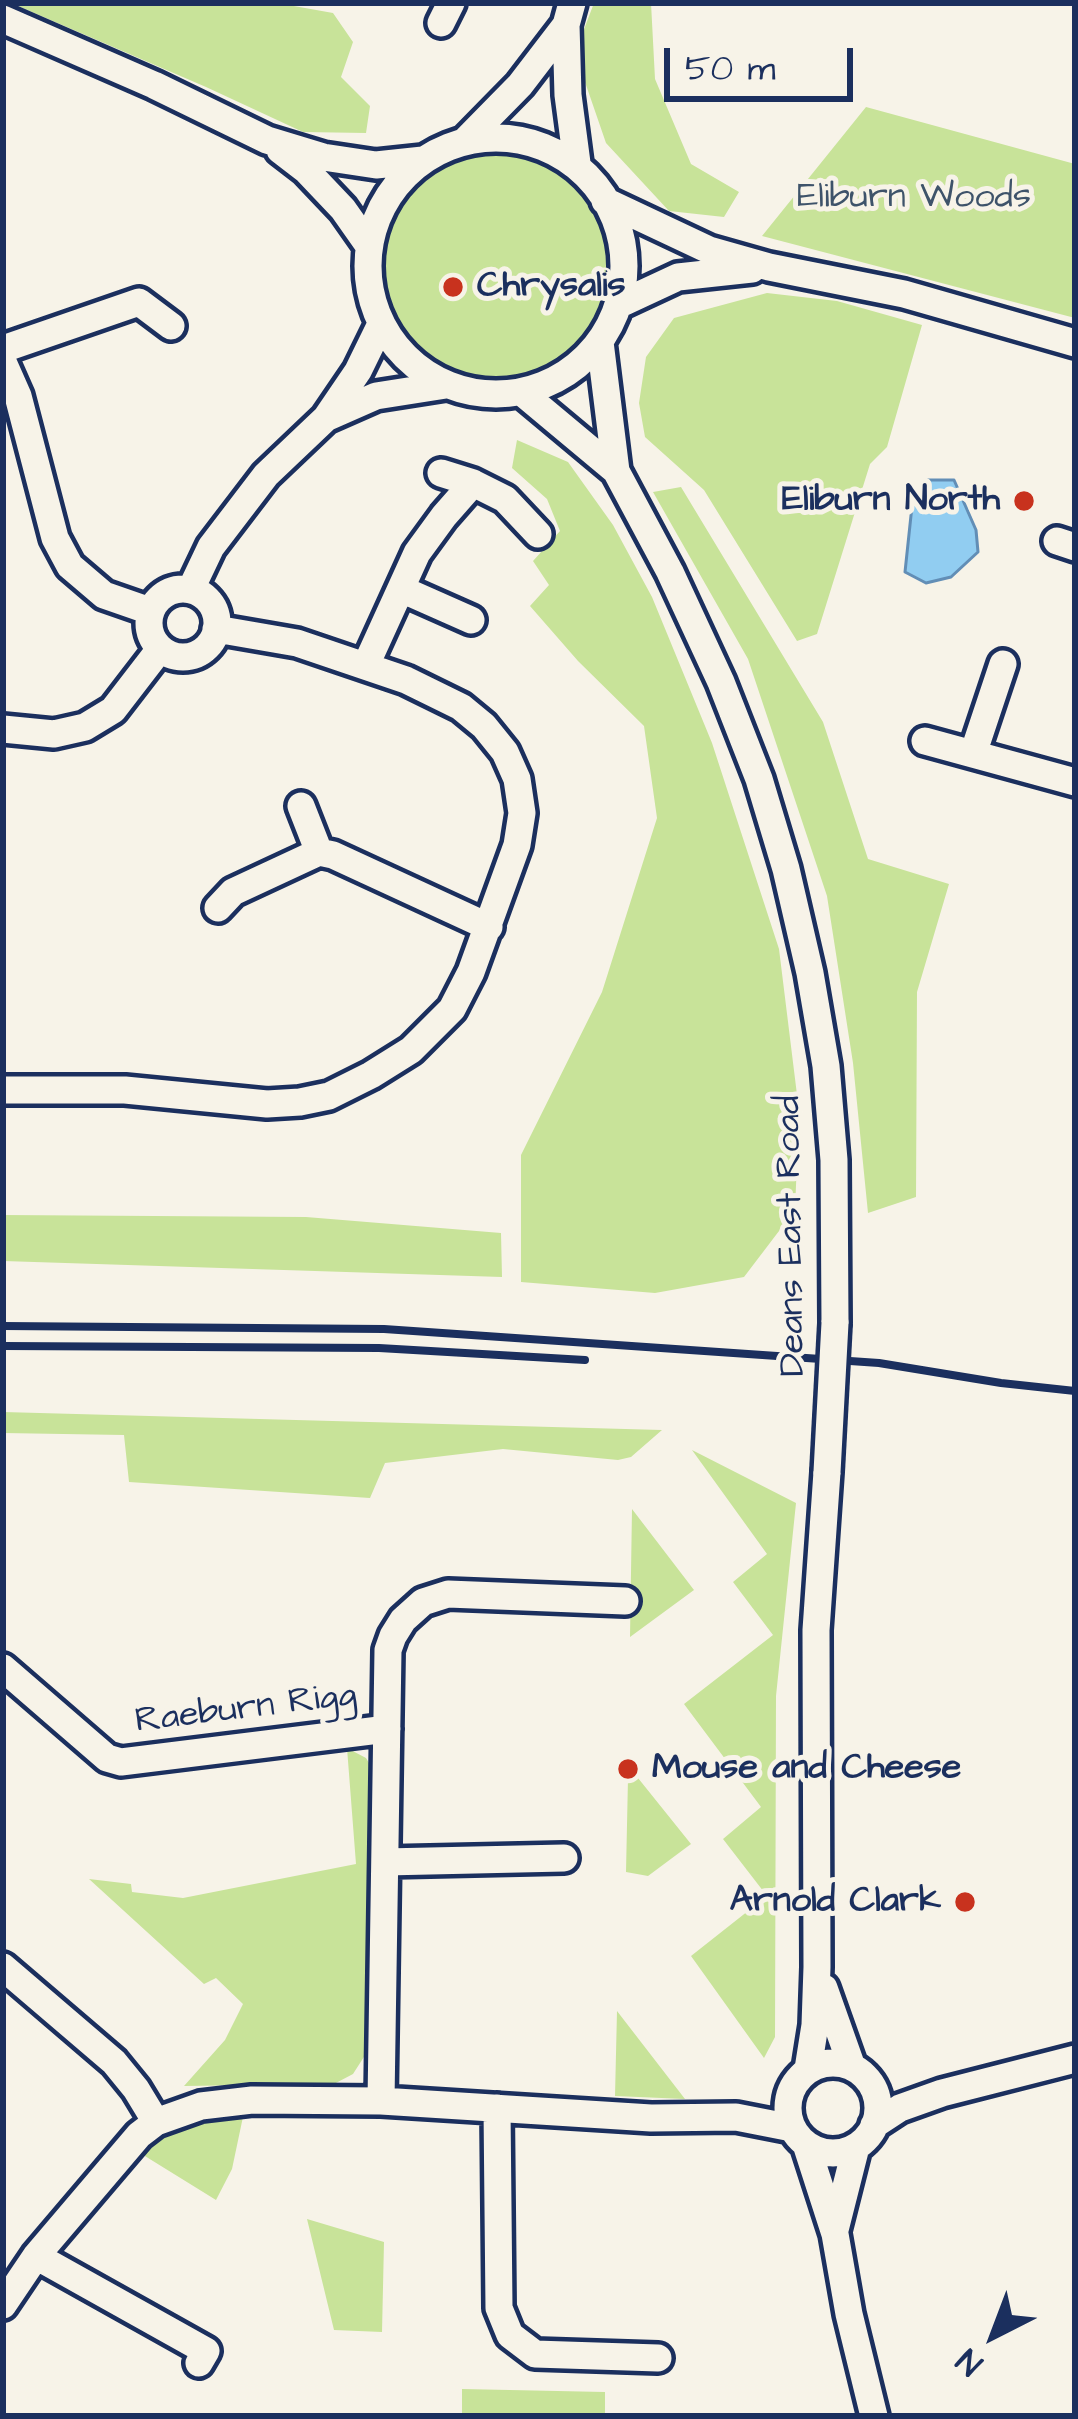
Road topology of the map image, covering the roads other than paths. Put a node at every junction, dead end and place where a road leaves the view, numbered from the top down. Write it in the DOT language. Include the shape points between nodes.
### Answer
graph roads {
  1 [pos="569,14"];
  2 [pos="3,19"];
  3 [pos="467,139"];
  4 [pos="267,140"];
  5 [pos="423,160"];
  6 [pos="577,163"];
  7 [pos="605,201"];
  8 [pos="369,246"];
  9 [pos="769,267"];
  10 [pos="620,304"];
  11 [pos="381,324"];
  12 [pos="171,326"];
  13 [pos="600,342"];
  14 [pos="1075,343"];
  15 [pos="3,349"];
  16 [pos="3,362"];
  17 [pos="446,385"];
  18 [pos="525,395"];
  19 [pos="326,418"];
  20 [pos="616,471"];
  21 [pos="441,472"];
  22 [pos="473,483"];
  23 [pos="538,534"];
  24 [pos="190,589"];
  25 [pos="401,589"];
  26 [pos="150,610"];
  27 [pos="471,620"];
  28 [pos="216,629"];
  29 [pos="160,649"];
  30 [pos="1003,664"];
  31 [pos="366,665"];
  32 [pos="3,729"];
  33 [pos="925,742"];
  34 [pos="973,754"];
  35 [pos="1075,782"];
  36 [pos="301,806"];
  37 [pos="319,852"];
  38 [pos="218,908"];
  39 [pos="489,927"];
  40 [pos="3,1090"];
  41 [pos="625,1601"];
  42 [pos="3,1668"];
  43 [pos="387,1729"];
  44 [pos="564,1858"];
  45 [pos="386,1862"];
  46 [pos="3,1967"];
  47 [pos="817,1967"];
  48 [pos="1075,2059"];
  49 [pos="808,2069"];
  50 [pos="860,2073"];
  51 [pos="942,2093"];
  52 [pos="789,2094"];
  53 [pos="381,2101"];
  54 [pos="497,2108"];
  55 [pos="736,2117"];
  56 [pos="156,2122"];
  57 [pos="799,2136"];
  58 [pos="865,2136"];
  59 [pos="835,2234"];
  60 [pos="36,2256"];
  61 [pos="3,2305"];
  62 [pos="658,2358"];
  63 [pos="200,2363"];
  64 [pos="874,2416"];
  1 -- 3 [label="street" via="520,85"];
  1 -- 6 [label="street"];
  2 -- 4 [label="street"];
  3 -- 5 [label="street"];
  3 -- 6 [label="street" via="535,143"];
  4 -- 5 [label="street" via="376,165"];
  4 -- 8 [label="street" via="318,182"];
  5 -- 8 [label="street" via="387,198"];
  6 -- 7 [label="street"];
  7 -- 9 [label="street" via="709,250"];
  7 -- 10 [label="street" via="624,250"];
  8 -- 11 [label="street" via="368,283"];
  9 -- 10 [label="street" via="678,278"];
  9 -- 14 [label="street"];
  10 -- 13 [label="street"];
  11 -- 17 [label="street" via="409,361"];
  11 -- 19 [label="street"];
  12 -- 15 [label="street" via="139,302"];
  13 -- 18 [label="street" via="559,380"];
  13 -- 20 [label="street, Deans East Road"];
  16 -- 26 [label="street" via="70,566 104,595"];
  17 -- 18 [label="street"];
  17 -- 19 [label="street" via="376,396"];
  18 -- 20 [label="street, Deans East Road"];
  19 -- 24 [label="street" via="266,475"];
  20 -- 47 [label="street, Deans East Road, bridge" via="670,572 759,779 826,1066 835,1323 816,1630"];
  21 -- 22 [label="street"];
  22 -- 23 [label="street" via="506,499"];
  22 -- 25 [label="street" via="417,553"];
  24 -- 26 [label="street" via="166,593"];
  24 -- 28 [label="street" via="211,604"];
  25 -- 27 [label="street"];
  25 -- 31 [label="street"];
  26 -- 29 [label="street"];
  28 -- 29 [label="street" via="190,656"];
  28 -- 31 [label="street"];
  29 -- 32 [label="street" via="112,710 85,727 54,734"];
  30 -- 34 [label="street"];
  31 -- 39 [label="street" via="461,707 505,752 518,779 517,845"];
  33 -- 34 [label="street"];
  34 -- 35 [label="street"];
  36 -- 37 [label="street"];
  37 -- 38 [label="street" via="232,892"];
  37 -- 39 [label="street"];
  39 -- 40 [label="street" via="452,1009 410,1050 329,1096 267,1105 124,1090"];
  41 -- 43 [label="street, Raeburn Rigg" via="448,1594 423,1602 388,1650"];
  42 -- 43 [label="street, Raeburn Rigg" via="107,1759 121,1762"];
  43 -- 45 [label="street, Raeburn Rigg"];
  44 -- 45 [label="street"];
  45 -- 53 [label="street, Raeburn Rigg"];
  46 -- 56 [label="street" via="114,2062"];
  47 -- 49 [label="street, Deans East Road"];
  47 -- 50 [label="street, Deans East Road"];
  48 -- 51 [label="street"];
  49 -- 50 [label="street" via="837,2062"];
  49 -- 52 [label="street"];
  50 -- 51 [label="street" via="896,2088"];
  50 -- 58 [label="street" via="877,2097 878,2116"];
  51 -- 58 [label="street" via="900,2108"];
  52 -- 55 [label="street"];
  52 -- 57 [label="street"];
  53 -- 54 [label="street"];
  53 -- 56 [label="street" via="252,2100"];
  54 -- 55 [label="street"];
  54 -- 62 [label="street" via="500,2308 510,2335 535,2354"];
  55 -- 57 [label="street"];
  56 -- 60 [label="street"];
  57 -- 58 [label="street" via="830,2153"];
  57 -- 59 [label="street"];
  58 -- 59 [label="street"];
  59 -- 64 [label="street"];
  60 -- 61 [label="street"];
  60 -- 63 [label="street" via="206,2351"];
}
